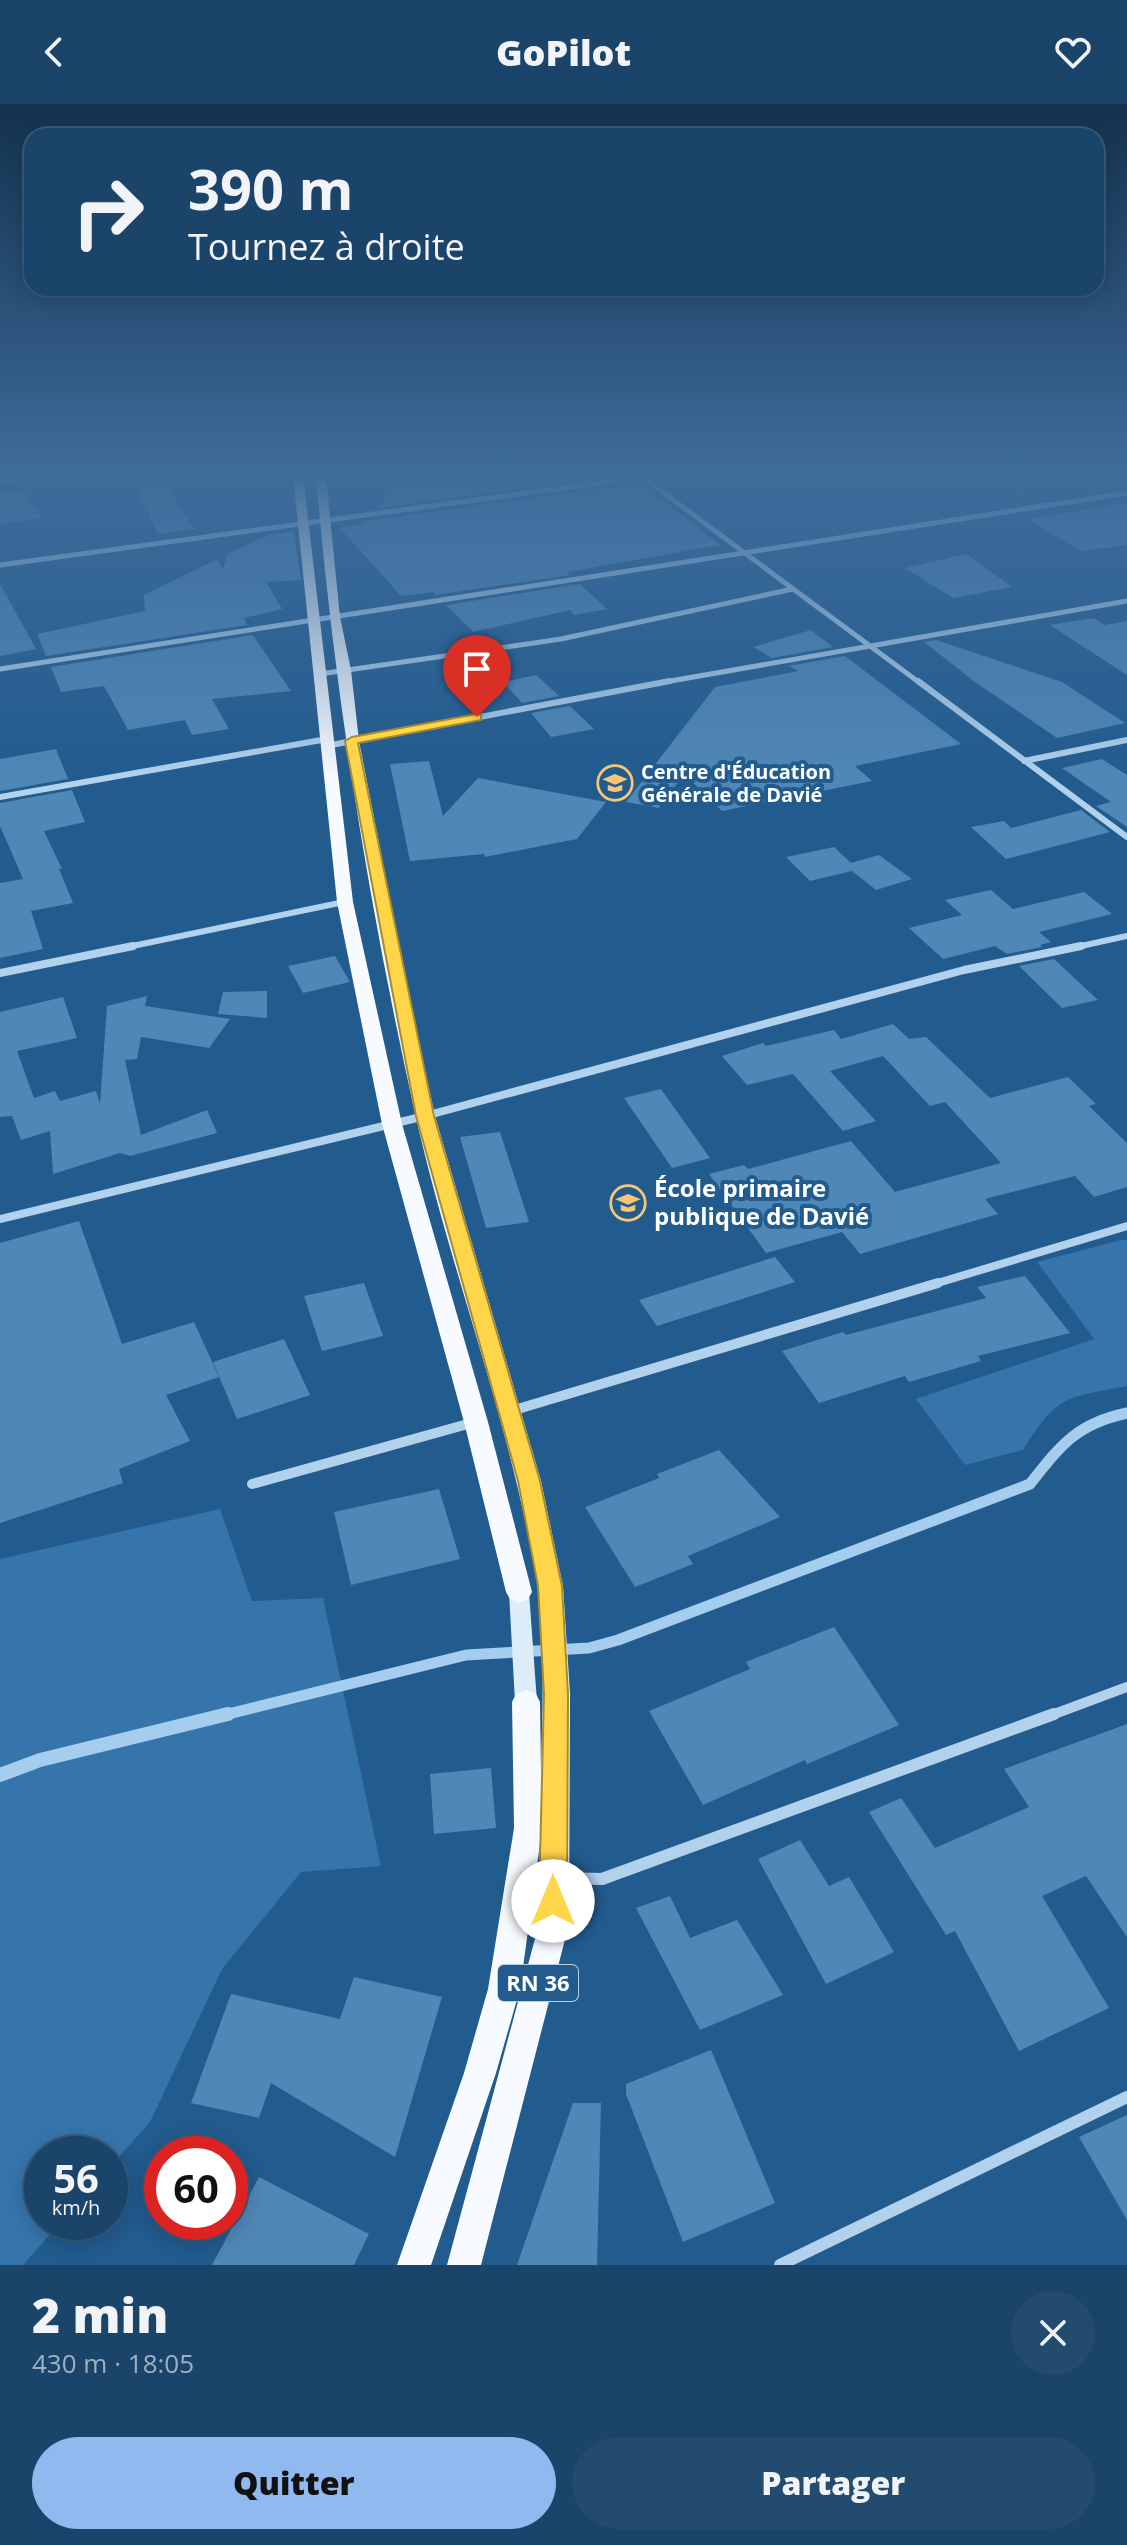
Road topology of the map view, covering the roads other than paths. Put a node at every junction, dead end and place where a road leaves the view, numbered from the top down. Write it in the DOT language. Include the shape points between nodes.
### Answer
graph roads {
  1 [pos="310,577"];
  2 [pos="330,577"];
  3 [pos="592,577"];
  4 [pos="777,577"];
  5 [pos="793,589"];
  6 [pos="1127,601"];
  7 [pos="334,617"];
  8 [pos="314,620"];
  9 [pos="869,645"];
  10 [pos="0,669"];
  11 [pos="345,670"];
  12 [pos="320,674"];
  13 [pos="1127,740"];
  14 [pos="352,741"];
  15 [pos="326,742"];
  16 [pos="1024,761"];
  17 [pos="0,797"];
  18 [pos="1127,837"];
  19 [pos="345,902"];
  20 [pos="1127,936"];
  21 [pos="0,973"];
  22 [pos="425,1116"];
  23 [pos="392,1124"];
  24 [pos="0,1219"];
  25 [pos="1127,1226"];
  26 [pos="508,1412"];
  27 [pos="476,1422"];
  28 [pos="252,1484"];
  29 [pos="519,1592"];
  30 [pos="1127,1687"];
  31 [pos="541,1698"];
  32 [pos="553,1878"];
  33 [pos="1127,2097"];
  34 [pos="414,2265"];
  35 [pos="464,2265"];
  36 [pos="780,2265"];
  1 -- 8 [label="main road, RN 36"];
  2 -- 7 [label="main road, RN 36"];
  3 -- 7 [label="street"];
  4 -- 5 [label="street"];
  5 -- 9 [label="street"];
  5 -- 11 [label="street" via="561,639"];
  6 -- 9 [label="street"];
  7 -- 8 [label="street"];
  7 -- 11 [label="main road, RN 36"];
  8 -- 10 [label="street"];
  8 -- 12 [label="main road, RN 36"];
  9 -- 14 [label="street"];
  9 -- 16 [label="street"];
  11 -- 12 [label="street"];
  11 -- 14 [label="main road, RN 36"];
  12 -- 15 [label="main road, RN 36"];
  13 -- 16 [label="street"];
  14 -- 15 [label="street"];
  14 -- 22 [label="main road, RN 36"];
  15 -- 17 [label="street"];
  15 -- 19 [label="main road, RN 36"];
  16 -- 18 [label="street"];
  19 -- 21 [label="street"];
  19 -- 23 [label="main road, RN 36"];
  20 -- 22 [label="street" via="964,970"];
  22 -- 23 [label="street"];
  22 -- 26 [label="main road, RN 36"];
  23 -- 24 [label="street"];
  23 -- 27 [label="main road, RN 36"];
  25 -- 26 [label="street"];
  26 -- 31 [label="main road, RN 36" via="529,1481 550,1586"];
  27 -- 28 [label="street"];
  27 -- 29 [label="main road, RN 36"];
  29 -- 31 [label="main road, RN 36"];
  30 -- 32 [label="street" via="602,1879"];
  31 -- 32 [label="main road, RN 36"];
  31 -- 34 [label="main road, RN 36" via="504,1989"];
  32 -- 35 [label="main road, RN 36" via="554,1924"];
  33 -- 36 [label="street"];
}
